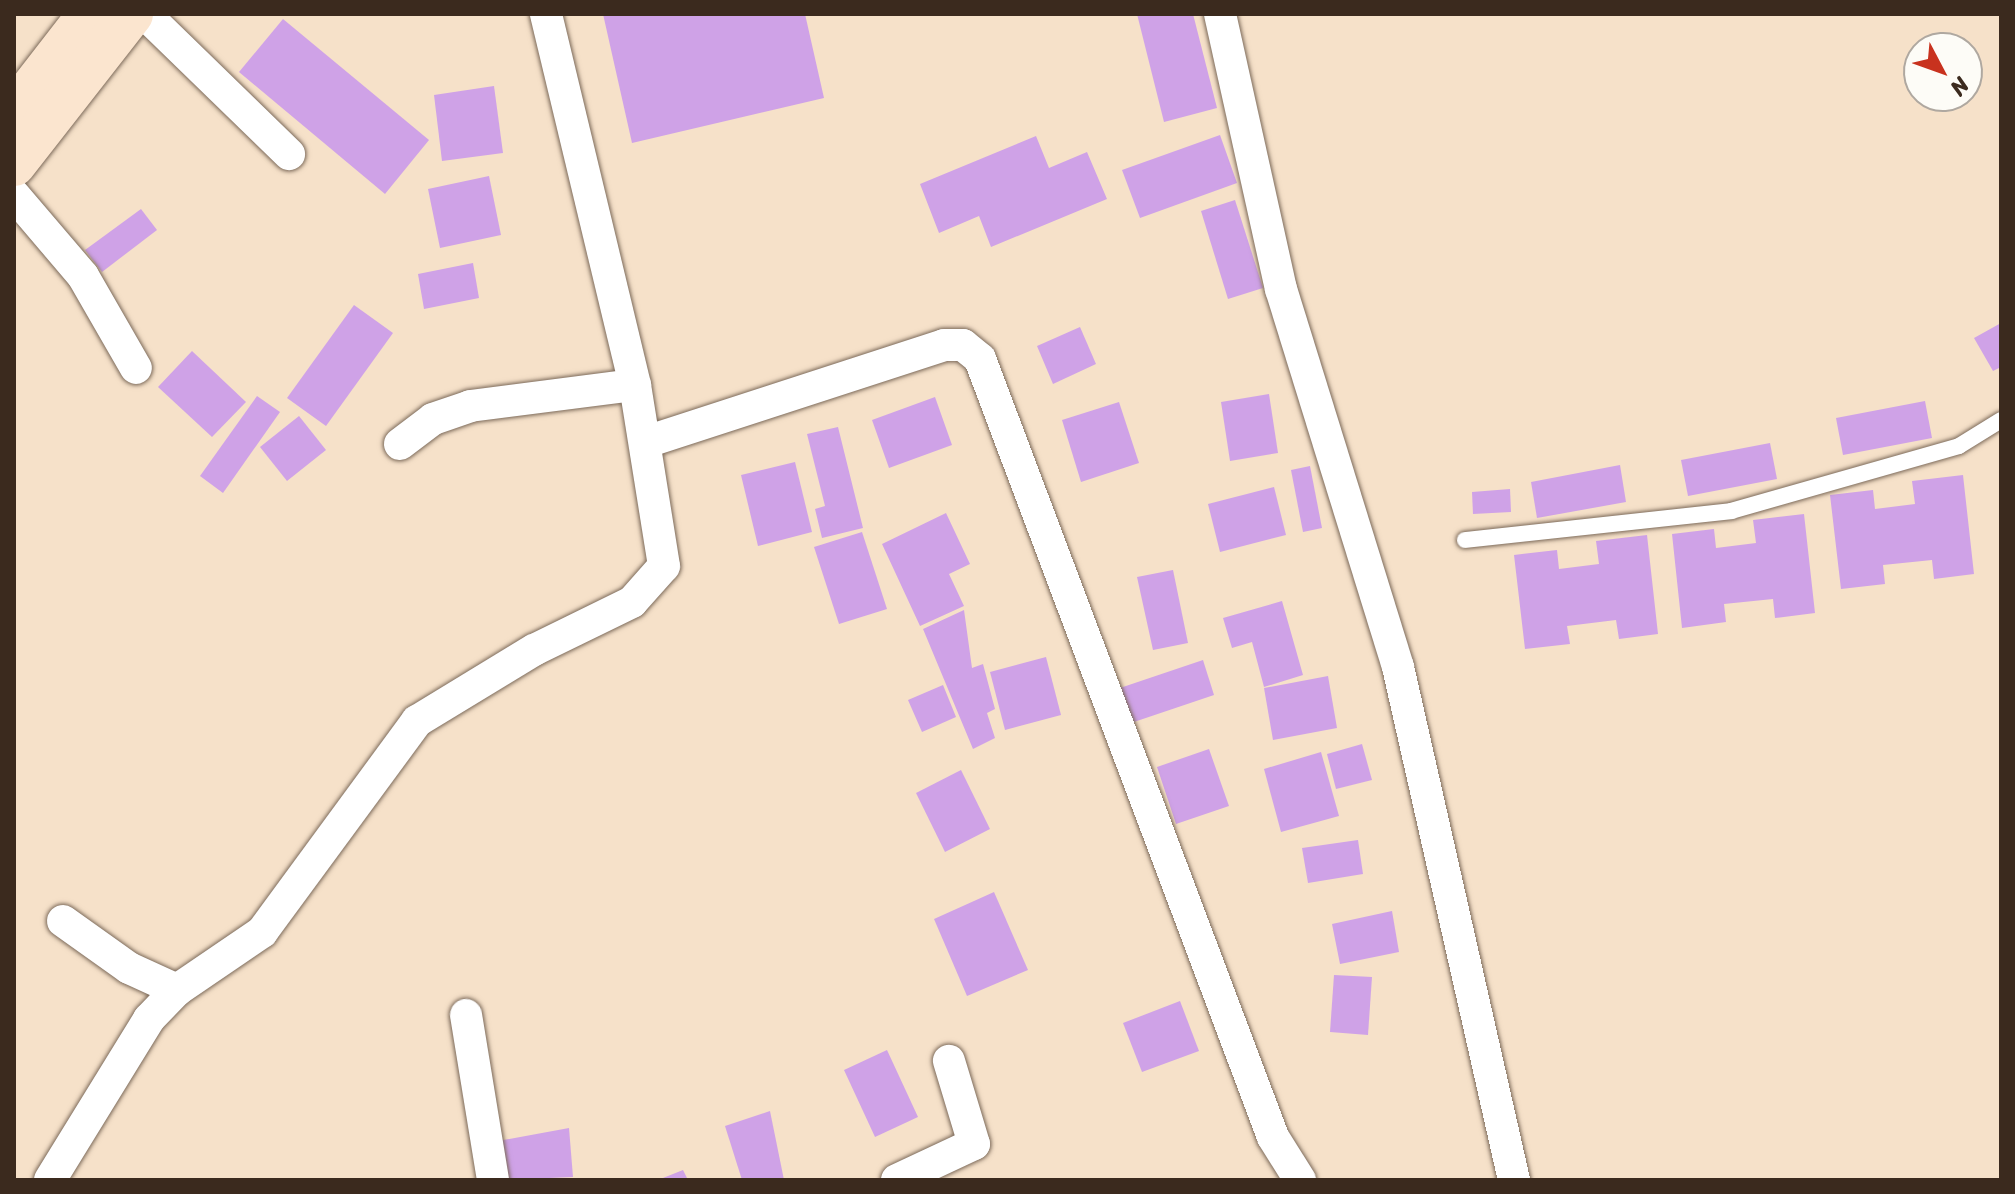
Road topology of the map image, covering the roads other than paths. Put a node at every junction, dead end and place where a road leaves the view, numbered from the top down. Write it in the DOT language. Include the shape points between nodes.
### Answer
graph roads {
  1 [pos="90,14"];
  2 [pos="131,14"];
  3 [pos="145,14"];
  4 [pos="546,14"];
  5 [pos="1220,14"];
  6 [pos="14,112"];
  7 [pos="289,154"];
  8 [pos="14,164"];
  9 [pos="14,195"];
  10 [pos="136,368"];
  11 [pos="635,385"];
  12 [pos="2001,420"];
  13 [pos="646,442"];
  14 [pos="400,444"];
  15 [pos="1465,540"];
  16 [pos="63,921"];
  17 [pos="177,990"];
  18 [pos="466,1015"];
  19 [pos="949,1061"];
  20 [pos="50,1180"];
  21 [pos="493,1180"];
  22 [pos="897,1180"];
  23 [pos="1300,1180"];
  24 [pos="1514,1180"];
  1 -- 6 [label="main road"];
  2 -- 8 [label="main road"];
  3 -- 7 [label="street"];
  4 -- 11 [label="street"];
  5 -- 24 [label="street" via="1281,289 1398,667"];
  9 -- 10 [label="street" via="83,276"];
  11 -- 13 [label="street"];
  11 -- 14 [label="street" via="470,406 433,419"];
  12 -- 15 [label="lane" via="1959,446 1731,511"];
  13 -- 17 [label="street" via="664,566 649,589 429,711 262,932"];
  13 -- 23 [label="street" via="944,345 963,345 980,359 1273,1137"];
  16 -- 17 [label="street" via="129,968"];
  17 -- 20 [label="street" via="140,1032"];
  18 -- 21 [label="street"];
  19 -- 22 [label="street" via="974,1144"];
}
